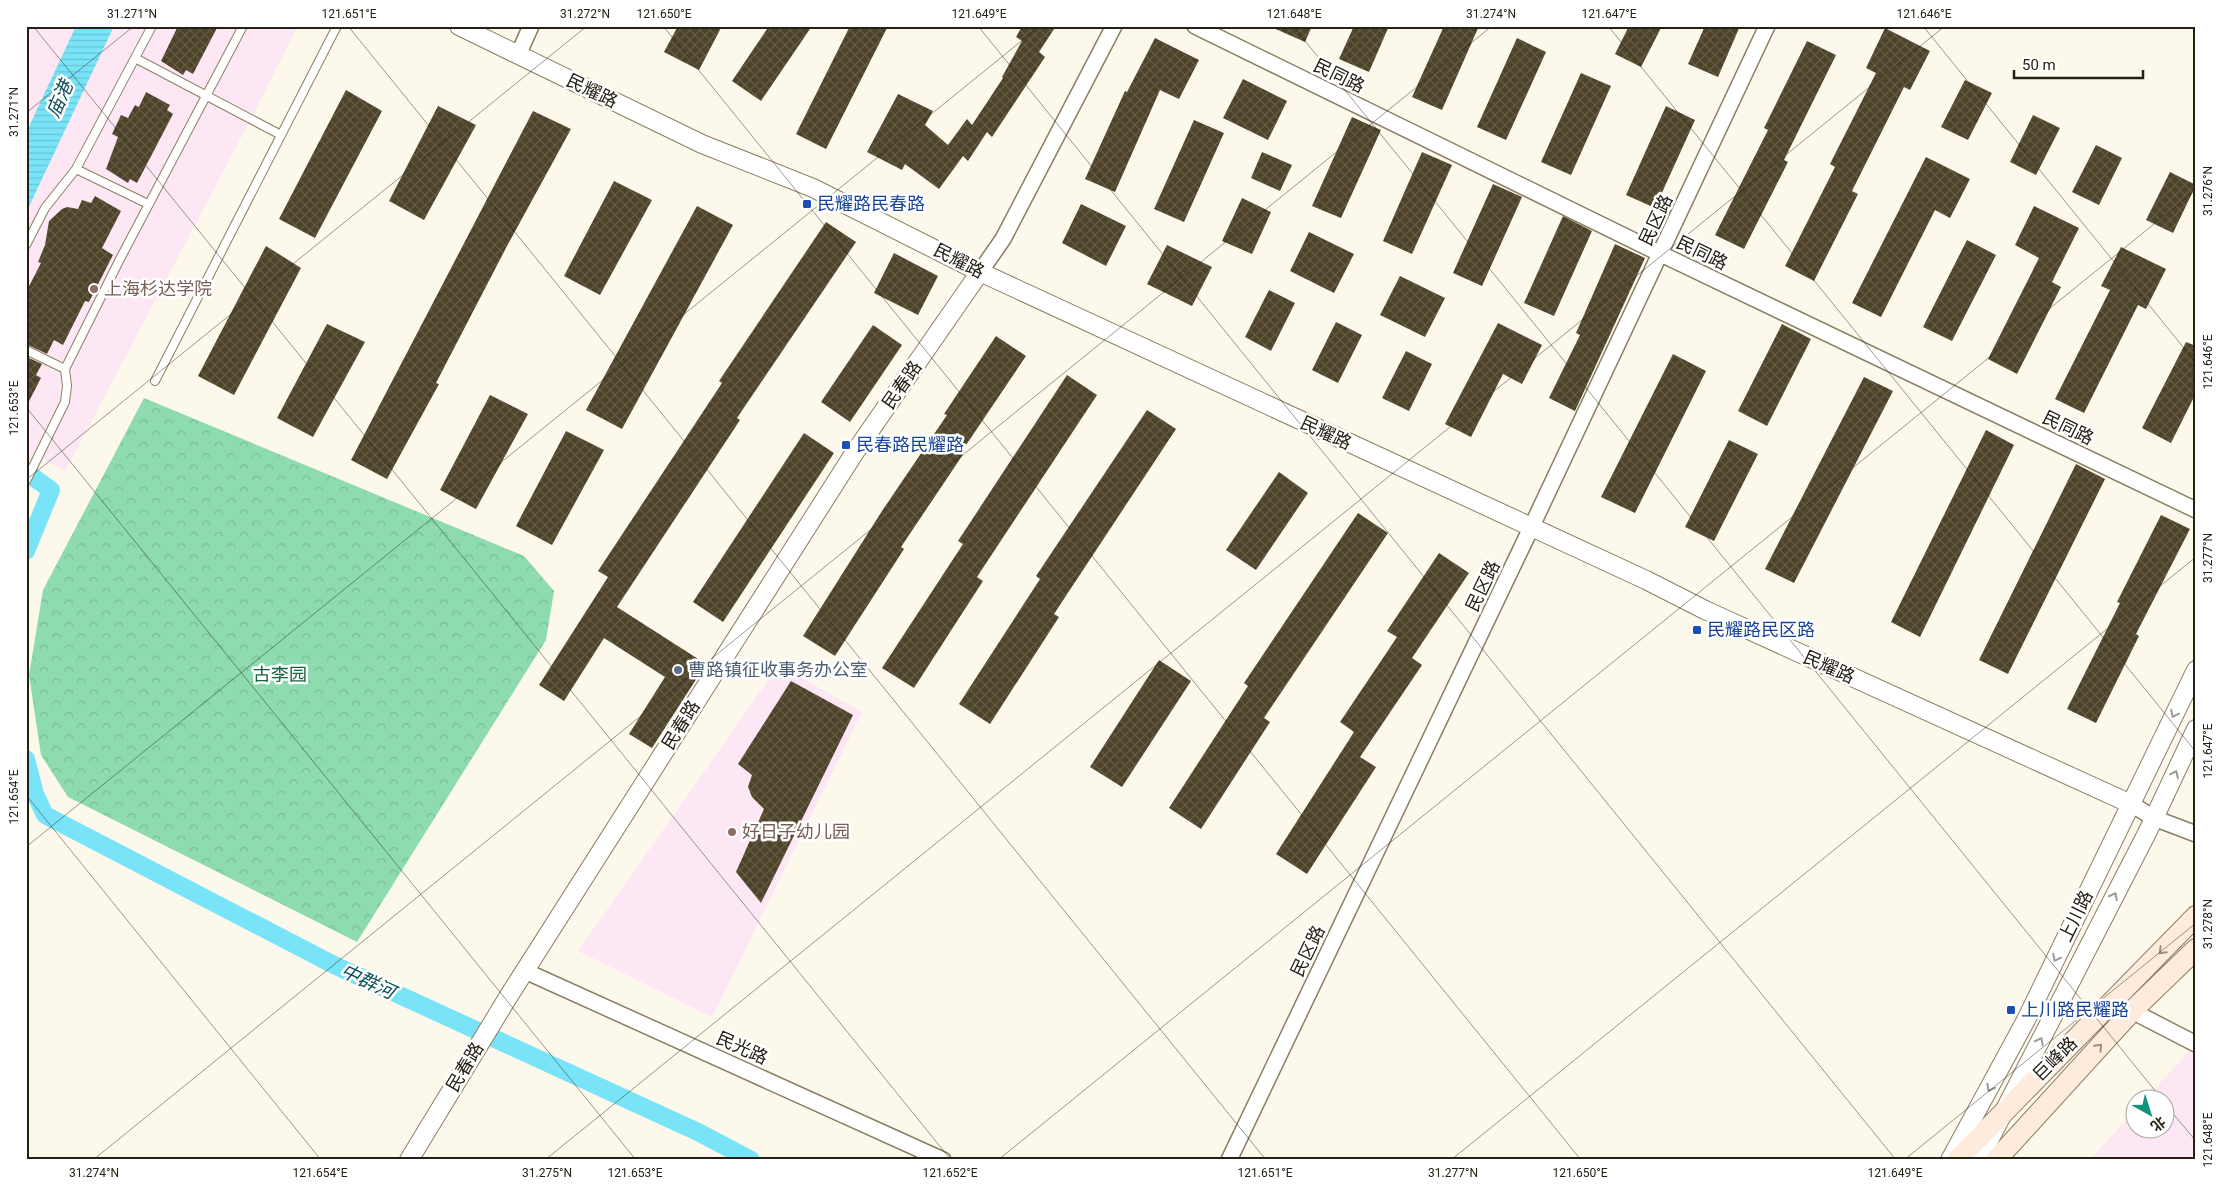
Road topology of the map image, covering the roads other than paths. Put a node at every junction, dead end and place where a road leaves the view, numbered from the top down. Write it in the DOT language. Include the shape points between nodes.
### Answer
graph roads {
  1 [pos="152,26"];
  2 [pos="244,26"];
  3 [pos="337,26"];
  4 [pos="459,26"];
  5 [pos="531,26"];
  6 [pos="1114,26"];
  7 [pos="1195,26"];
  8 [pos="1767,26"];
  9 [pos="518,55"];
  10 [pos="135,58"];
  11 [pos="208,95"];
  12 [pos="281,135"];
  13 [pos="76,169"];
  14 [pos="148,204"];
  15 [pos="26,245"];
  16 [pos="1661,254"];
  17 [pos="980,272"];
  18 [pos="26,350"];
  19 [pos="65,369"];
  20 [pos="155,381"];
  21 [pos="26,481"];
  22 [pos="2196,510"];
  23 [pos="1532,528"];
  24 [pos="2196,670"];
  25 [pos="2196,729"];
  26 [pos="2131,804"];
  27 [pos="2154,818"];
  28 [pos="2196,834"];
  29 [pos="2196,916"];
  30 [pos="2196,949"];
  31 [pos="526,970"];
  32 [pos="2132,1011"];
  33 [pos="2196,1044"];
  34 [pos="2013,1045"];
  35 [pos="2022,1086"];
  36 [pos="2054,1096"];
  37 [pos="2003,1113"];
  38 [pos="409,1160"];
  39 [pos="943,1160"];
  40 [pos="1229,1160"];
  41 [pos="1950,1160"];
  42 [pos="1957,1160"];
  43 [pos="1979,1160"];
  44 [pos="1996,1160"];
  1 -- 10 [label="lane"];
  2 -- 11 [label="lane"];
  3 -- 12 [label="lane"];
  4 -- 9 [label="street, 民耀路"];
  5 -- 9 [label="street"];
  6 -- 17 [label="street" via="1003,239"];
  7 -- 16 [label="street, 民同路"];
  8 -- 16 [label="street, 民区路"];
  9 -- 17 [label="street, 民耀路" via="702,144 813,188"];
  10 -- 11 [label="lane"];
  10 -- 13 [label="lane"];
  11 -- 12 [label="lane"];
  11 -- 14 [label="lane"];
  12 -- 20 [label="lane"];
  13 -- 14 [label="lane"];
  13 -- 15 [label="lane" via="45,208"];
  14 -- 19 [label="lane"];
  16 -- 22 [label="street, 民同路"];
  16 -- 23 [label="street, 民区路"];
  17 -- 23 [label="street, 民耀路"];
  17 -- 31 [label="street, 民春路" via="855,452"];
  18 -- 19 [label="lane"];
  19 -- 21 [label="lane" via="65,402"];
  23 -- 26 [label="street, 民耀路"];
  23 -- 40 [label="street, 民区路"];
  24 -- 26 [label="street, 上川路, one-way"];
  27 -- 25 [label="street, 上川路, one-way"];
  26 -- 27 [label="street, 民耀路"];
  26 -- 34 [label="street, 上川路, one-way"];
  27 -- 28 [label="street, 民耀路"];
  35 -- 27 [label="street, 上川路, one-way"];
  29 -- 35 [label="main road, 巨峰路, one-way"];
  30 -- 32 [label="main road, 巨峰路"];
  31 -- 38 [label="street, 民春路"];
  31 -- 39 [label="street, 民光路"];
  32 -- 33 [label="street"];
  36 -- 32 [label="main road, 巨峰路, one-way"];
  34 -- 35 [label="street" via="2011,1068"];
  34 -- 41 [label="street, 上川路, one-way"];
  35 -- 36 [label="street" via="2044,1096"];
  35 -- 37 [label="main road, 巨峰路"];
  36 -- 44 [label="main road, 巨峰路"];
  37 -- 42 [label="main road, 巨峰路"];
  37 -- 43 [label="street"];
}
